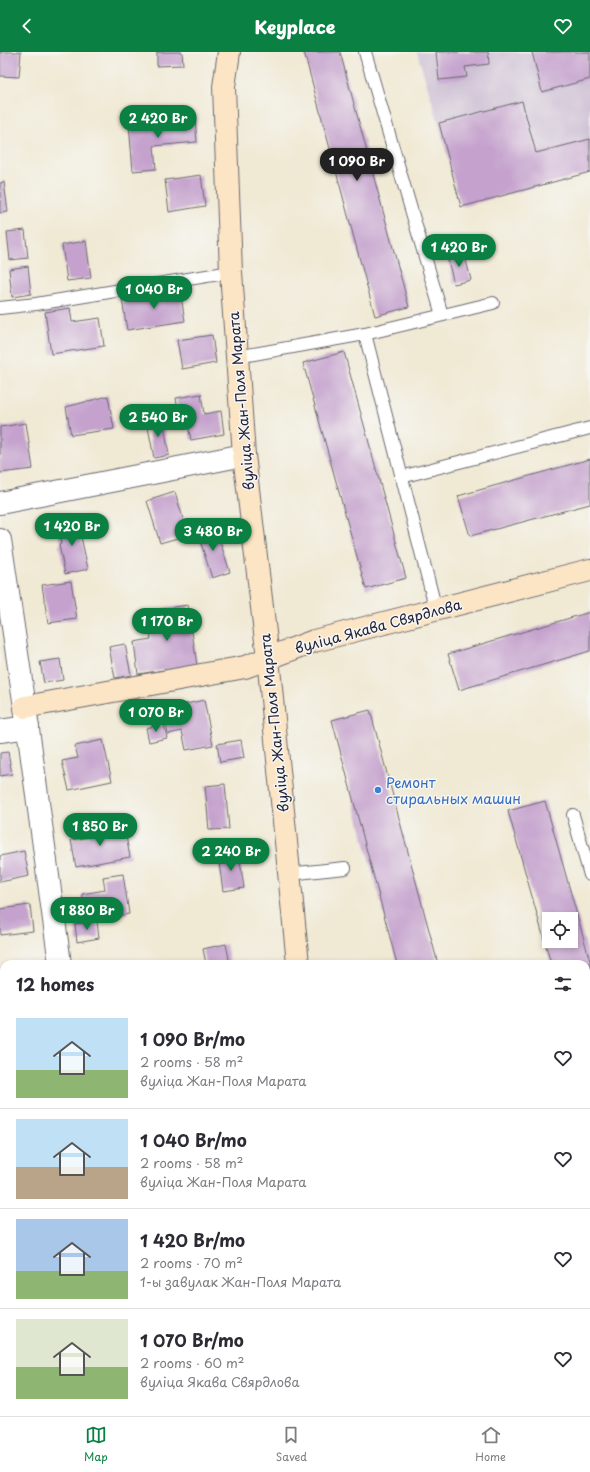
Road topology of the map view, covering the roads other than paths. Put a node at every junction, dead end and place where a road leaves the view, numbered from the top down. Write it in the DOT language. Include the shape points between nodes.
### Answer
graph roads {
  1 [pos="230,52"];
  2 [pos="364,52"];
  3 [pos="231,272"];
  4 [pos="493,303"];
  5 [pos="0,308"];
  6 [pos="442,315"];
  7 [pos="365,334"];
  8 [pos="237,357"];
  9 [pos="590,428"];
  10 [pos="244,455"];
  11 [pos="401,477"];
  12 [pos="0,503"];
  13 [pos="0,540"];
  14 [pos="590,570"];
  15 [pos="436,610"];
  16 [pos="268,658"];
  17 [pos="26,717"];
  18 [pos="0,731"];
  19 [pos="573,815"];
  20 [pos="345,868"];
  21 [pos="288,874"];
  22 [pos="590,875"];
  23 [pos="59,960"];
  24 [pos="298,960"];
  1 -- 3 [label="street, вуліца Жан-Поля Марата" via="224,87"];
  2 -- 6 [label="lane"];
  3 -- 5 [label="lane"];
  3 -- 8 [label="street, вуліца Жан-Поля Марата"];
  4 -- 6 [label="lane"];
  6 -- 7 [label="lane"];
  7 -- 8 [label="lane"];
  7 -- 11 [label="lane"];
  8 -- 10 [label="street, вуліца Жан-Поля Марата"];
  9 -- 11 [label="lane"];
  10 -- 12 [label="street"];
  10 -- 16 [label="street, вуліца Жан-Поля Марата"];
  11 -- 15 [label="lane"];
  13 -- 17 [label="street"];
  14 -- 15 [label="street, вуліца Якава Свярдлова"];
  15 -- 16 [label="street, вуліца Якава Свярдлова" via="314,641"];
  16 -- 17 [label="street, вуліца Якава Свярдлова" via="245,667"];
  16 -- 21 [label="street, вуліца Жан-Поля Марата"];
  17 -- 18 [label="street, вуліца Якава Свярдлова"];
  17 -- 23 [label="street"];
  19 -- 22 [label="lane"];
  20 -- 21 [label="lane"];
  21 -- 24 [label="street, вуліца Жан-Поля Марата"];
}
